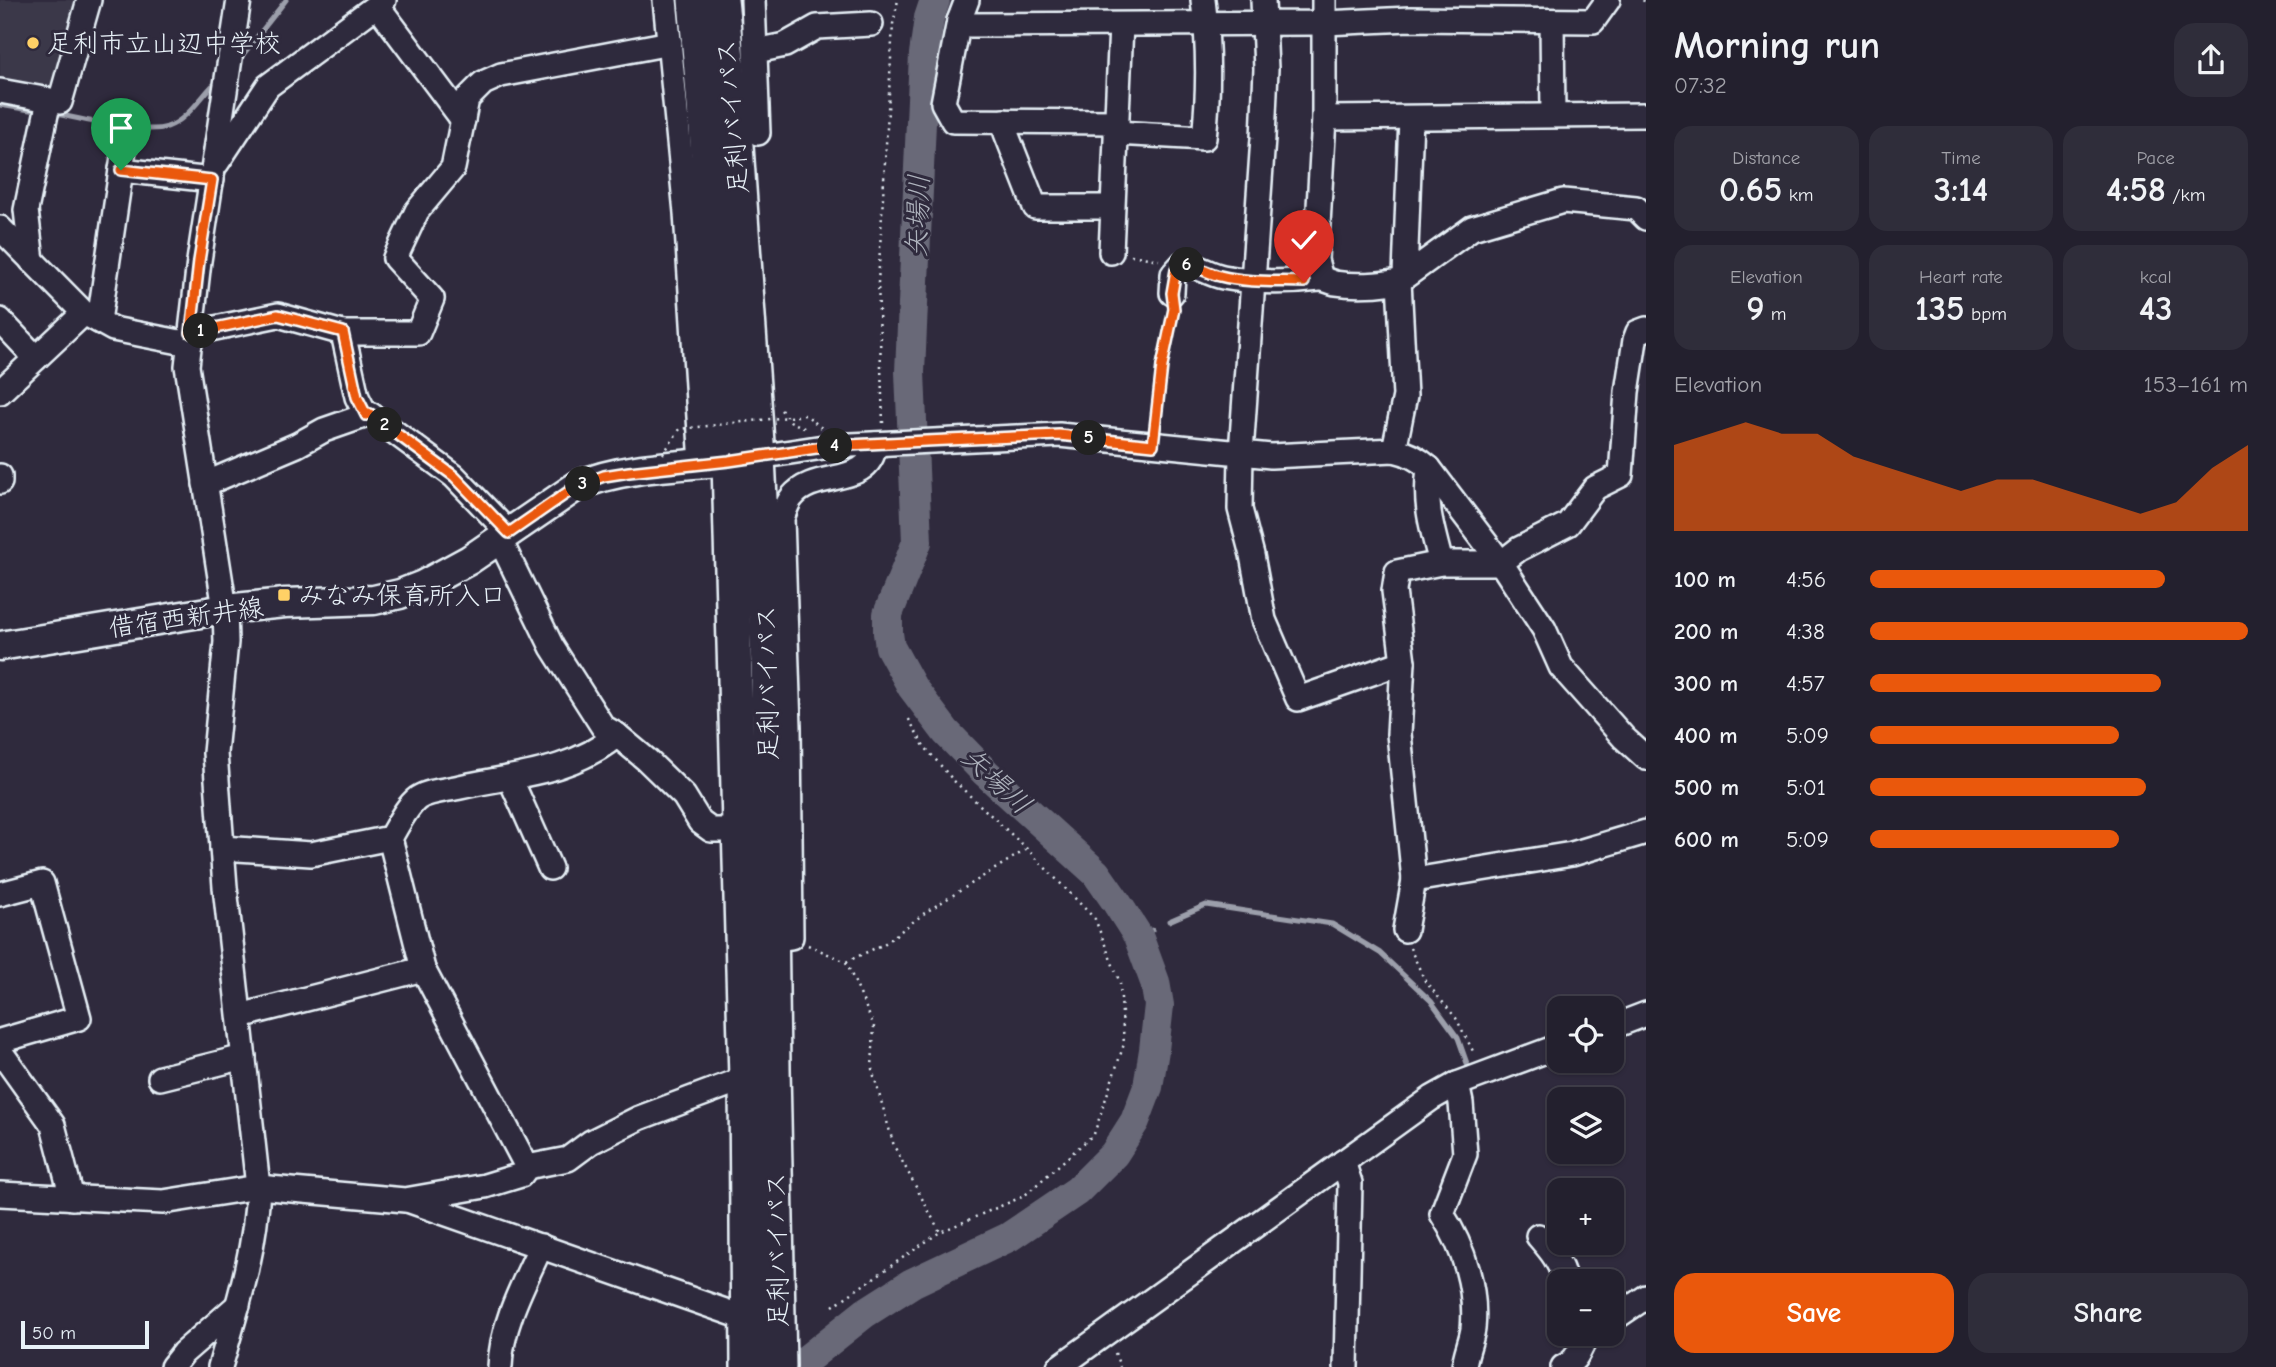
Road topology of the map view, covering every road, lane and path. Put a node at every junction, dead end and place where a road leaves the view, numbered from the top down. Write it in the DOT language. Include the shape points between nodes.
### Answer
graph roads {
  1 [pos="89,0"];
  2 [pos="239,0"];
  3 [pos="665,0"];
  4 [pos="681,0"];
  5 [pos="695,0"];
  6 [pos="721,0"];
  7 [pos="734,0"];
  8 [pos="753,0"];
  9 [pos="898,0"];
  10 [pos="1203,0"];
  11 [pos="1608,0"];
  12 [pos="1643,0"];
  13 [pos="381,3"];
  14 [pos="1646,5"];
  15 [pos="1410,9"];
  16 [pos="1503,9"];
  17 [pos="963,10"];
  18 [pos="1264,11"];
  19 [pos="1325,11"];
  20 [pos="1552,21"];
  21 [pos="1206,23"];
  22 [pos="871,24"];
  23 [pos="1121,25"];
  24 [pos="670,43"];
  25 [pos="756,51"];
  26 [pos="0,91"];
  27 [pos="49,100"];
  28 [pos="1646,114"];
  29 [pos="1553,115"];
  30 [pos="1324,118"];
  31 [pos="1411,118"];
  32 [pos="463,120"];
  33 [pos="1004,121"];
  34 [pos="1116,127"];
  35 [pos="706,129"];
  36 [pos="126,136"];
  37 [pos="747,139"];
  38 [pos="121,170"];
  39 [pos="212,174"];
  40 [pos="1643,206"];
  41 [pos="1111,207"];
  42 [pos="0,228"];
  43 [pos="1111,252"];
  44 [pos="32,261"];
  45 [pos="1182,264"];
  46 [pos="1321,278"];
  47 [pos="1402,278"];
  48 [pos="1253,281"];
  49 [pos="1172,293"];
  50 [pos="92,317"];
  51 [pos="0,320"];
  52 [pos="1646,329"];
  53 [pos="343,332"];
  54 [pos="190,338"];
  55 [pos="36,358"];
  56 [pos="0,392"];
  57 [pos="779,406"];
  58 [pos="366,415"];
  59 [pos="820,441"];
  60 [pos="884,443"];
  61 [pos="1153,445"];
  62 [pos="1394,450"];
  63 [pos="1241,453"];
  64 [pos="663,454"];
  65 [pos="730,461"];
  66 [pos="1429,468"];
  67 [pos="205,484"];
  68 [pos="504,536"];
  69 [pos="1441,563"];
  70 [pos="1501,563"];
  71 [pos="225,608"];
  72 [pos="0,646"];
  73 [pos="1403,662"];
  74 [pos="906,716"];
  75 [pos="617,735"];
  76 [pos="1646,758"];
  77 [pos="510,778"];
  78 [pos="740,830"];
  79 [pos="1646,832"];
  80 [pos="390,838"];
  81 [pos="222,848"];
  82 [pos="1027,849"];
  83 [pos="550,867"];
  84 [pos="1414,880"];
  85 [pos="0,894"];
  86 [pos="1405,930"];
  87 [pos="781,939"];
  88 [pos="846,962"];
  89 [pos="423,969"];
  90 [pos="1646,1014"];
  91 [pos="240,1016"];
  92 [pos="1624,1022"];
  93 [pos="0,1041"];
  94 [pos="1547,1050"];
  95 [pos="0,1051"];
  96 [pos="244,1057"];
  97 [pos="1483,1074"];
  98 [pos="160,1078"];
  99 [pos="746,1078"];
  100 [pos="1457,1084"];
  101 [pos="1343,1162"];
  102 [pos="527,1167"];
  103 [pos="258,1187"];
  104 [pos="0,1194"];
  105 [pos="72,1198"];
  106 [pos="405,1200"];
  107 [pos="940,1231"];
  108 [pos="1538,1236"];
  109 [pos="541,1246"];
  110 [pos="1563,1269"];
  111 [pos="1646,1297"];
  112 [pos="238,1305"];
  113 [pos="833,1306"];
  114 [pos="1624,1312"];
  115 [pos="748,1319"];
  116 [pos="1582,1346"];
  117 [pos="779,1360"];
  118 [pos="172,1367"];
  119 [pos="220,1367"];
  120 [pos="500,1367"];
  121 [pos="748,1367"];
  122 [pos="1059,1367"];
  123 [pos="1346,1367"];
  124 [pos="1464,1367"];
  125 [pos="1563,1367"];
  1 -- 27 [label="street" via="60,102"];
  2 -- 39 [label="street"];
  3 -- 24 [label="street"];
  4 -- 35 [label="highway"];
  5 -- 35 [label="highway, 足利バイパス"];
  6 -- 37 [label="highway, 足利バイパス"];
  7 -- 37 [label="highway"];
  8 -- 25 [label="street"];
  9 -- 60 [label="path" via="878,283"];
  10 -- 21 [label="street"];
  11 -- 20 [label="street" via="1593,21"];
  12 -- 14 [label="path"];
  13 -- 32 [label="street"];
  13 -- 39 [label="street" via="268,86"];
  15 -- 16 [label="street"];
  15 -- 19 [label="street"];
  16 -- 20 [label="street"];
  17 -- 23 [label="street" via="969,26"];
  17 -- 33 [label="street" via="943,103 953,121"];
  18 -- 19 [label="street"];
  18 -- 21 [label="street"];
  18 -- 48 [label="street" via="1263,138"];
  19 -- 30 [label="street"];
  20 -- 29 [label="street"];
  21 -- 23 [label="street"];
  21 -- 34 [label="street" via="1204,138"];
  22 -- 25 [label="street" via="817,27 785,45"];
  23 -- 34 [label="street"];
  24 -- 32 [label="street" via="501,75 483,83 467,99"];
  24 -- 65 [label="street" via="686,213"];
  25 -- 37 [label="street"];
  26 -- 27 [label="street"];
  27 -- 44 [label="street" via="26,210"];
  28 -- 29 [label="street"];
  29 -- 31 [label="street"];
  30 -- 31 [label="street"];
  30 -- 46 [label="street" via="1316,260"];
  31 -- 47 [label="street"];
  32 -- 53 [label="street" via="453,168 417,211 395,258 432,299 418,333"];
  33 -- 34 [label="street"];
  33 -- 41 [label="street" via="1035,207"];
  34 -- 41 [label="street"];
  35 -- 65 [label="highway, 足利バイパス"];
  36 -- 38 [label="street"];
  37 -- 65 [label="highway, 足利バイパス"];
  38 -- 39 [label="street"];
  38 -- 50 [label="street"];
  39 -- 54 [label="street"];
  40 -- 47 [label="street" via="1563,201 1472,228"];
  41 -- 43 [label="street"];
  42 -- 44 [label="street"];
  43 -- 45 [label="path"];
  44 -- 50 [label="street"];
  45 -- 48 [label="street"];
  45 -- 49 [label="street" via="1173,274"];
  46 -- 47 [label="street" via="1336,283 1387,284"];
  46 -- 48 [label="street"];
  47 -- 62 [label="street" via="1405,396"];
  48 -- 63 [label="street"];
  49 -- 61 [label="path" via="1174,309"];
  50 -- 54 [label="street" via="113,329"];
  50 -- 55 [label="street"];
  51 -- 55 [label="street"];
  52 -- 70 [label="street" via="1638,332 1635,340 1621,475 1595,488 1568,524"];
  53 -- 54 [label="street" via="278,315"];
  53 -- 58 [label="street" via="357,397"];
  54 -- 67 [label="street" via="187,366"];
  55 -- 56 [label="street"];
  57 -- 59 [label="path" via="790,421"];
  58 -- 67 [label="street"];
  58 -- 68 [label="street" via="454,476"];
  59 -- 60 [label="street"];
  59 -- 64 [label="path, bridge" via="806,415 680,429"];
  59 -- 65 [label="street"];
  60 -- 61 [label="street" via="1059,435"];
  60 -- 87 [label="street" via="862,468 800,490 790,499 782,518 789,727"];
  61 -- 63 [label="street"];
  62 -- 63 [label="street" via="1271,456"];
  62 -- 66 [label="street"];
  63 -- 73 [label="street" via="1240,509 1264,620 1298,699"];
  65 -- 68 [label="main road, 借宿西新井線" via="592,480"];
  65 -- 78 [label="highway, 足利バイパス"];
  65 -- 87 [label="highway, 足利バイパス" via="768,666"];
  66 -- 69 [label="street" via="1428,512"];
  66 -- 70 [label="street"];
  67 -- 71 [label="street"];
  68 -- 71 [label="main road, 借宿西新井線" via="445,574 400,594 374,600"];
  68 -- 75 [label="street" via="552,647 603,727"];
  69 -- 70 [label="street"];
  69 -- 73 [label="street" via="1397,572 1394,590"];
  70 -- 76 [label="street" via="1544,629 1561,667"];
  71 -- 72 [label="main road, 借宿西新井線"];
  71 -- 81 [label="street" via="215,753"];
  73 -- 84 [label="street" via="1399,734"];
  74 -- 82 [label="path" via="953,780"];
  75 -- 77 [label="street" via="577,760"];
  75 -- 78 [label="street" via="684,796 700,822 711,830"];
  77 -- 80 [label="street" via="418,798"];
  77 -- 83 [label="street"];
  78 -- 99 [label="highway, 足利バイパス"];
  79 -- 84 [label="street" via="1572,854"];
  80 -- 81 [label="street" via="311,854"];
  80 -- 89 [label="street"];
  81 -- 91 [label="street"];
  82 -- 88 [label="path" via="884,944"];
  82 -- 107 [label="path" via="1095,919 1120,983 1124,1044 1094,1134 1024,1196"];
  84 -- 86 [label="street"];
  85 -- 93 [label="street" via="42,883 79,1018"];
  86 -- 97 [label="path" via="1425,981 1464,1031"];
  87 -- 88 [label="path"];
  87 -- 117 [label="highway, 足利バイパス"];
  88 -- 107 [label="path" via="874,1026 872,1069 894,1146"];
  89 -- 91 [label="street"];
  89 -- 102 [label="street"];
  90 -- 92 [label="street"];
  91 -- 96 [label="street"];
  94 -- 97 [label="street"];
  95 -- 105 [label="street" via="53,1125"];
  96 -- 98 [label="street"];
  96 -- 103 [label="street"];
  97 -- 100 [label="street"];
  99 -- 102 [label="street" via="639,1118 568,1159"];
  99 -- 115 [label="highway, 足利バイパス"];
  100 -- 101 [label="street"];
  100 -- 124 [label="street" via="1465,1154 1442,1214 1471,1279 1472,1329"];
  101 -- 122 [label="street"];
  101 -- 123 [label="street" via="1350,1183"];
  102 -- 106 [label="street" via="521,1175 485,1186"];
  103 -- 105 [label="street" via="163,1202"];
  103 -- 106 [label="street"];
  103 -- 112 [label="street" via="257,1222"];
  104 -- 105 [label="street"];
  106 -- 109 [label="street"];
  107 -- 113 [label="path"];
  108 -- 110 [label="street"];
  109 -- 115 [label="street"];
  109 -- 120 [label="street" via="516,1302"];
  111 -- 114 [label="street"];
  112 -- 118 [label="street"];
  112 -- 119 [label="street"];
  115 -- 121 [label="highway, 足利バイパス"];
  116 -- 125 [label="street" via="1576,1359"];
}
